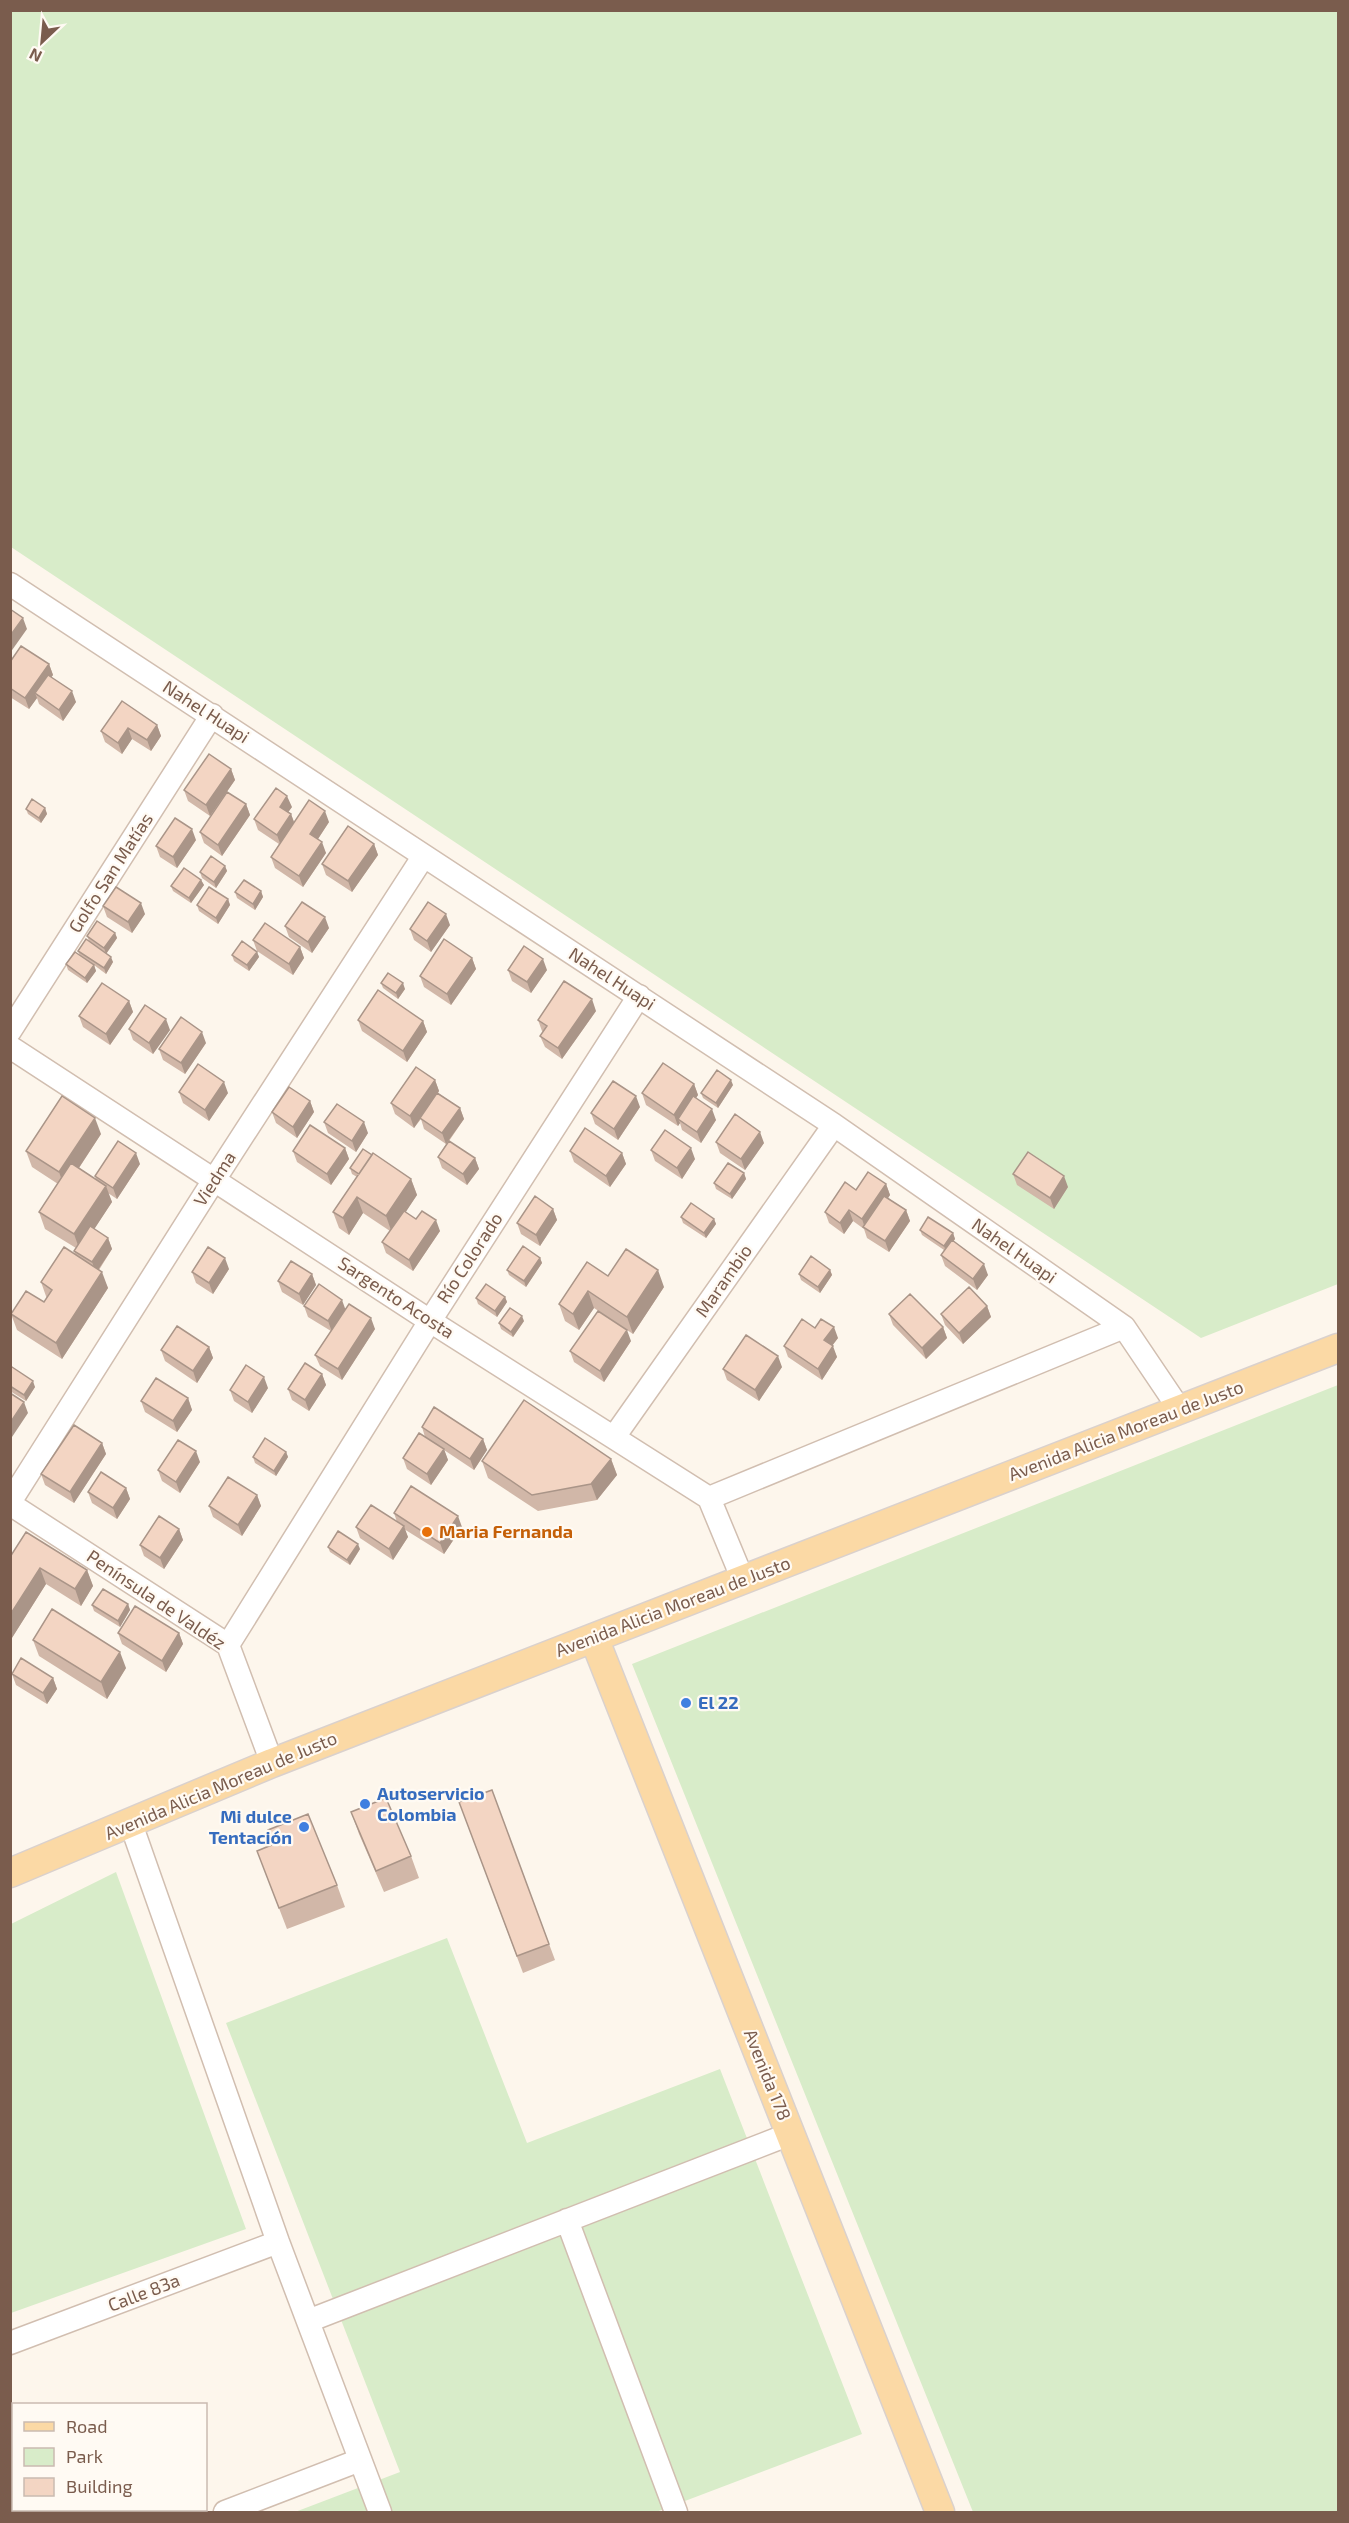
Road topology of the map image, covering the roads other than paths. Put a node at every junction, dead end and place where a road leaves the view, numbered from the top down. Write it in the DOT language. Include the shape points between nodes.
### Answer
graph roads {
  1 [pos="10,584"];
  2 [pos="212,715"];
  3 [pos="423,857"];
  4 [pos="639,996"];
  5 [pos="10,1031"];
  6 [pos="10,1047"];
  7 [pos="834,1125"];
  8 [pos="214,1180"];
  9 [pos="430,1321"];
  10 [pos="1124,1327"];
  11 [pos="1338,1348"];
  12 [pos="1180,1410"];
  13 [pos="614,1437"];
  14 [pos="709,1498"];
  15 [pos="10,1503"];
  16 [pos="743,1580"];
  17 [pos="594,1638"];
  18 [pos="228,1645"];
  19 [pos="272,1763"];
  20 [pos="131,1824"];
  21 [pos="10,1873"];
  22 [pos="790,2134"];
  23 [pos="567,2220"];
  24 [pos="278,2242"];
  25 [pos="308,2321"];
  26 [pos="10,2343"];
  27 [pos="360,2460"];
  28 [pos="225,2512"];
  29 [pos="380,2512"];
  30 [pos="676,2512"];
  31 [pos="940,2512"];
  1 -- 2 [label="street, Nahel Huapi"];
  2 -- 3 [label="street, Nahel Huapi"];
  2 -- 5 [label="street, Golfo San Matías"];
  3 -- 4 [label="street, Nahel Huapi"];
  3 -- 8 [label="street, Viedma"];
  4 -- 7 [label="street, Nahel Huapi"];
  4 -- 9 [label="street, Río Colorado"];
  6 -- 8 [label="street, Sargento Acosta"];
  7 -- 10 [label="street, Nahel Huapi"];
  7 -- 13 [label="street, Marambio"];
  8 -- 9 [label="street, Sargento Acosta"];
  8 -- 15 [label="street, Viedma"];
  9 -- 13 [label="street, Sargento Acosta"];
  9 -- 18 [label="street, Río Colorado"];
  10 -- 12 [label="street, Nahel Huapi"];
  10 -- 14 [label="street"];
  11 -- 12 [label="main road, Avenida Alicia Moreau de Justo"];
  12 -- 16 [label="main road, Avenida Alicia Moreau de Justo"];
  13 -- 14 [label="street, Sargento Acosta"];
  14 -- 16 [label="street"];
  15 -- 18 [label="street, Península de Valdéz"];
  16 -- 17 [label="main road, Avenida Alicia Moreau de Justo"];
  17 -- 19 [label="main road, Avenida Alicia Moreau de Justo"];
  17 -- 22 [label="main road, Avenida 178"];
  18 -- 19 [label="street, Península de Valdéz"];
  19 -- 20 [label="main road, Avenida Alicia Moreau de Justo"];
  20 -- 21 [label="main road, Avenida Alicia Moreau de Justo"];
  20 -- 24 [label="street"];
  22 -- 23 [label="street"];
  22 -- 31 [label="main road, Avenida 178"];
  23 -- 25 [label="street"];
  23 -- 30 [label="street"];
  24 -- 25 [label="street"];
  24 -- 26 [label="street, Calle 83a"];
  25 -- 27 [label="street"];
  27 -- 28 [label="street"];
  27 -- 29 [label="street"];
}
